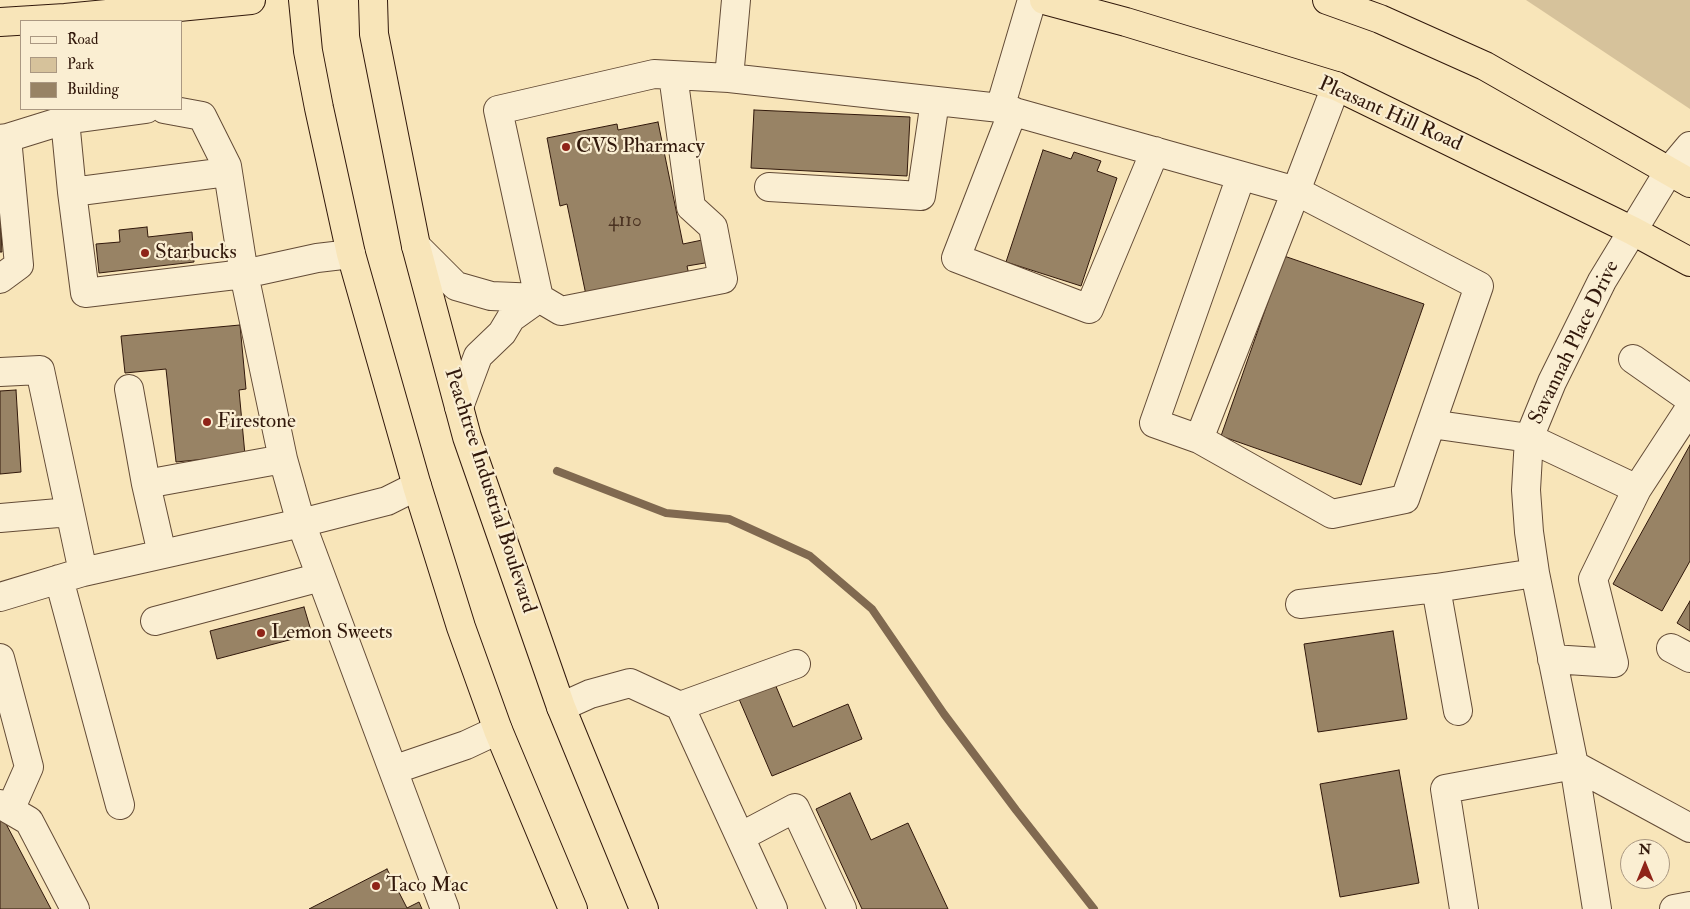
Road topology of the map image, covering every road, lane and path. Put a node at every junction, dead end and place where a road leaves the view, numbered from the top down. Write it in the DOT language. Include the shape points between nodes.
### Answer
graph roads {
  1 [pos="251,0"];
  2 [pos="302,0"];
  3 [pos="373,0"];
  4 [pos="736,0"];
  5 [pos="1032,0"];
  6 [pos="1044,0"];
  7 [pos="1326,0"];
  8 [pos="65,20"];
  9 [pos="20,21"];
  10 [pos="0,22"];
  11 [pos="672,75"];
  12 [pos="729,78"];
  13 [pos="1336,86"];
  14 [pos="935,101"];
  15 [pos="130,110"];
  16 [pos="169,110"];
  17 [pos="1006,110"];
  18 [pos="65,114"];
  19 [pos="4,138"];
  20 [pos="1690,146"];
  21 [pos="1155,151"];
  22 [pos="228,172"];
  23 [pos="1240,176"];
  24 [pos="1680,177"];
  25 [pos="769,187"];
  26 [pos="1296,191"];
  27 [pos="72,192"];
  28 [pos="1633,231"];
  29 [pos="416,246"];
  30 [pos="351,254"];
  31 [pos="1690,262"];
  32 [pos="244,274"];
  33 [pos="0,279"];
  34 [pos="539,298"];
  35 [pos="1633,359"];
  36 [pos="0,372"];
  37 [pos="129,389"];
  38 [pos="1690,399"];
  39 [pos="459,407"];
  40 [pos="1690,408"];
  41 [pos="1431,424"];
  42 [pos="1199,438"];
  43 [pos="1529,438"];
  44 [pos="283,460"];
  45 [pos="146,484"];
  46 [pos="417,486"];
  47 [pos="1637,489"];
  48 [pos="70,512"];
  49 [pos="0,518"];
  50 [pos="301,523"];
  51 [pos="162,554"];
  52 [pos="1535,573"];
  53 [pos="71,575"];
  54 [pos="321,577"];
  55 [pos="1436,588"];
  56 [pos="0,597"];
  57 [pos="1300,604"];
  58 [pos="154,621"];
  59 [pos="0,658"];
  60 [pos="1552,659"];
  61 [pos="796,664"];
  62 [pos="680,706"];
  63 [pos="562,707"];
  64 [pos="1458,711"];
  65 [pos="498,730"];
  66 [pos="1574,765"];
  67 [pos="393,770"];
  68 [pos="120,805"];
  69 [pos="5,807"];
  70 [pos="1690,828"];
  71 [pos="740,837"];
  72 [pos="75,909"];
  73 [pos="445,909"];
  74 [pos="573,909"];
  75 [pos="644,909"];
  76 [pos="773,909"];
  77 [pos="842,909"];
  78 [pos="1464,909"];
  79 [pos="1598,909"];
  1 -- 8 [label="highway"];
  2 -- 30 [label="highway" via="308,51"];
  3 -- 29 [label="highway, Peachtree Industrial Boulevard" via="374,34"];
  4 -- 12 [label="street"];
  5 -- 17 [label="street"];
  6 -- 13 [label="highway, Pleasant Hill Road"];
  7 -- 24 [label="highway" via="1380,19 1485,66"];
  9 -- 10 [label="highway"];
  11 -- 12 [label="street"];
  11 -- 34 [label="street" via="654,74 498,110"];
  11 -- 34 [label="street" via="691,207 713,227 723,279 562,310"];
  12 -- 14 [label="street"];
  13 -- 26 [label="street"];
  13 -- 28 [label="highway, Pleasant Hill Road"];
  14 -- 17 [label="street"];
  14 -- 25 [label="street" via="921,196"];
  15 -- 18 [label="street"];
  16 -- 22 [label="street" via="202,116"];
  17 -- 21 [label="street"];
  17 -- 21 [label="street" via="956,258 1090,309"];
  18 -- 19 [label="street"];
  18 -- 27 [label="street"];
  19 -- 33 [label="street" via="19,265"];
  20 -- 24 [label="street, Savannah Place Drive"];
  21 -- 23 [label="street"];
  22 -- 27 [label="street"];
  22 -- 32 [label="street"];
  23 -- 26 [label="street"];
  23 -- 42 [label="street" via="1154,423"];
  24 -- 28 [label="street, Savannah Place Drive"];
  26 -- 41 [label="street" via="1479,286"];
  26 -- 42 [label="street"];
  27 -- 32 [label="street" via="85,293"];
  28 -- 31 [label="highway, Pleasant Hill Road"];
  28 -- 43 [label="street, Savannah Place Drive" via="1602,281 1552,382"];
  29 -- 34 [label="street" via="456,286 491,296"];
  29 -- 39 [label="highway, Peachtree Industrial Boulevard"];
  30 -- 32 [label="street"];
  30 -- 46 [label="highway"];
  32 -- 44 [label="street"];
  34 -- 39 [label="street" via="511,318 502,333 478,356"];
  35 -- 38 [label="street"];
  36 -- 48 [label="street" via="40,370"];
  37 -- 45 [label="street"];
  39 -- 63 [label="highway, Peachtree Industrial Boulevard"];
  40 -- 47 [label="street"];
  41 -- 42 [label="street" via="1405,500 1332,514"];
  41 -- 43 [label="street"];
  43 -- 47 [label="street"];
  43 -- 52 [label="street, Savannah Place Drive" via="1526,490"];
  44 -- 45 [label="street"];
  44 -- 50 [label="street"];
  45 -- 51 [label="street"];
  46 -- 50 [label="street" via="387,501"];
  46 -- 65 [label="highway" via="461,627"];
  47 -- 60 [label="street" via="1593,579 1614,663"];
  48 -- 49 [label="street"];
  48 -- 53 [label="street"];
  50 -- 51 [label="street"];
  50 -- 54 [label="street"];
  51 -- 53 [label="street"];
  52 -- 55 [label="street"];
  52 -- 60 [label="street, Savannah Place Drive"];
  53 -- 56 [label="street"];
  53 -- 68 [label="street"];
  54 -- 58 [label="street"];
  54 -- 67 [label="street"];
  55 -- 57 [label="street"];
  55 -- 64 [label="street"];
  59 -- 69 [label="street" via="29,767"];
  60 -- 66 [label="street, Savannah Place Drive"];
  61 -- 62 [label="street"];
  62 -- 63 [label="street" via="630,683 590,694"];
  62 -- 71 [label="street"];
  63 -- 75 [label="highway, Peachtree Industrial Boulevard"];
  65 -- 67 [label="street" via="466,745"];
  65 -- 74 [label="highway"];
  66 -- 70 [label="street"];
  66 -- 78 [label="street" via="1445,789"];
  66 -- 79 [label="street, Savannah Place Drive"];
  67 -- 73 [label="street"];
  69 -- 72 [label="street" via="29,821"];
  71 -- 76 [label="street"];
  71 -- 77 [label="street" via="795,808"];
}
